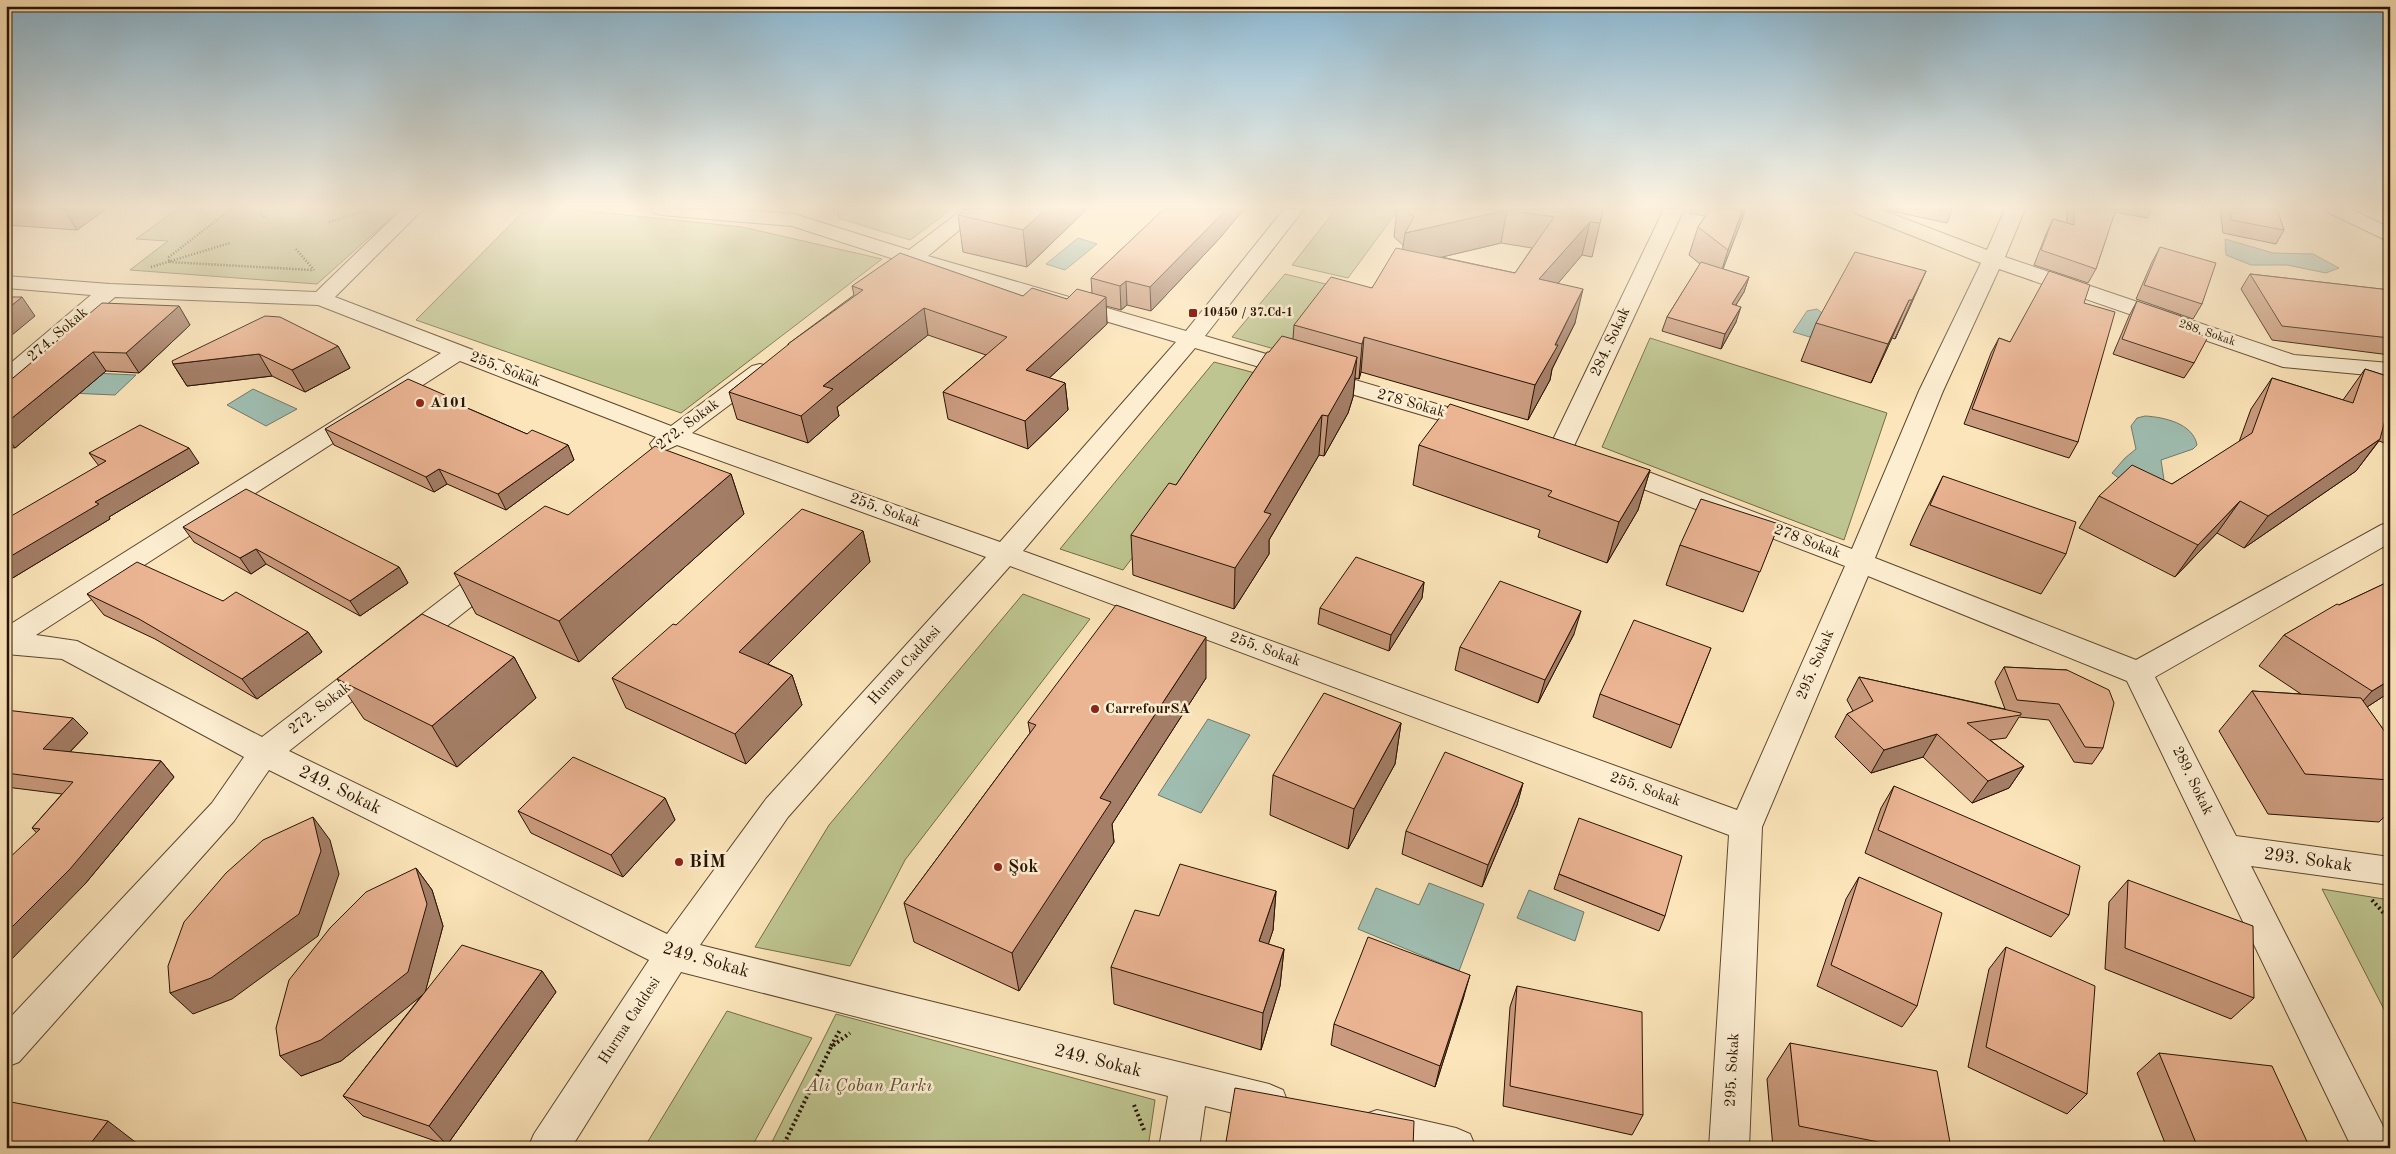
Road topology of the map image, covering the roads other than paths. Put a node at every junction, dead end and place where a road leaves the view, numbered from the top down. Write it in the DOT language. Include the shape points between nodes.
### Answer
graph roads {
  1 [pos="358,263"];
  2 [pos="906,263"];
  3 [pos="930,263"];
  4 [pos="1251,263"];
  5 [pos="1650,263"];
  6 [pos="1992,263"];
  7 [pos="2001,263"];
  8 [pos="889,275"];
  9 [pos="6,282"];
  10 [pos="113,290"];
  11 [pos="321,299"];
  12 [pos="1190,339"];
  13 [pos="458,352"];
  14 [pos="777,358"];
  15 [pos="2390,370"];
  16 [pos="6,379"];
  17 [pos="1504,431"];
  18 [pos="673,435"];
  19 [pos="1567,451"];
  20 [pos="642,460"];
  21 [pos="2390,532"];
  22 [pos="1005,554"];
  23 [pos="516,557"];
  24 [pos="1860,562"];
  25 [pos="6,642"];
  26 [pos="2138,673"];
  27 [pos="264,753"];
  28 [pos="1746,827"];
  29 [pos="2226,849"];
  30 [pos="2390,871"];
  31 [pos="673,954"];
  32 [pos="6,1049"];
  33 [pos="1189,1084"];
  34 [pos="1303,1111"];
  35 [pos="1351,1122"];
  36 [pos="548,1148"];
  37 [pos="1179,1148"];
  38 [pos="1456,1148"];
  39 [pos="1729,1148"];
  40 [pos="2373,1148"];
  1 -- 11 [label="street"];
  2 -- 8 [label="street"];
  3 -- 12 [label="street, 278 Sokak"];
  4 -- 12 [label="street, Hurma Caddesi"];
  5 -- 19 [label="street, 284. Sokak"];
  6 -- 24 [label="street, 295. Sokak" via="1931,391"];
  7 -- 15 [label="street, 288. Sokak" via="2291,362"];
  9 -- 10 [label="street, 255. Sokak"];
  10 -- 11 [label="street, 255. Sokak"];
  10 -- 16 [label="street, 274. Sokak"];
  11 -- 13 [label="street, 255. Sokak"];
  12 -- 17 [label="street, 278 Sokak"];
  12 -- 22 [label="street, Hurma Caddesi"];
  13 -- 18 [label="street, 255. Sokak"];
  13 -- 25 [label="street"];
  14 -- 18 [label="street, 272. Sokak"];
  18 -- 20 [label="street, 272. Sokak"];
  18 -- 22 [label="street, 255. Sokak"];
  19 -- 24 [label="street, 278 Sokak"];
  21 -- 26 [label="street"];
  22 -- 28 [label="street, 255. Sokak"];
  22 -- 31 [label="street, Hurma Caddesi" via="778,808"];
  23 -- 27 [label="street, 272. Sokak"];
  24 -- 26 [label="street, 278 Sokak"];
  24 -- 28 [label="street, 295. Sokak"];
  25 -- 27 [label="street, 249. Sokak" via="67,649"];
  26 -- 29 [label="street, 289. Sokak"];
  27 -- 31 [label="street, 249. Sokak"];
  27 -- 32 [label="street, 272. Sokak" via="223,812"];
  28 -- 39 [label="street, 295. Sokak"];
  29 -- 30 [label="street, 293. Sokak"];
  29 -- 40 [label="street, 289. Sokak"];
  31 -- 33 [label="street, 249. Sokak"];
  31 -- 36 [label="street, Hurma Caddesi"];
  33 -- 34 [label="street, 249. Sokak"];
  33 -- 37 [label="street"];
  35 -- 38 [label="street"];
}
